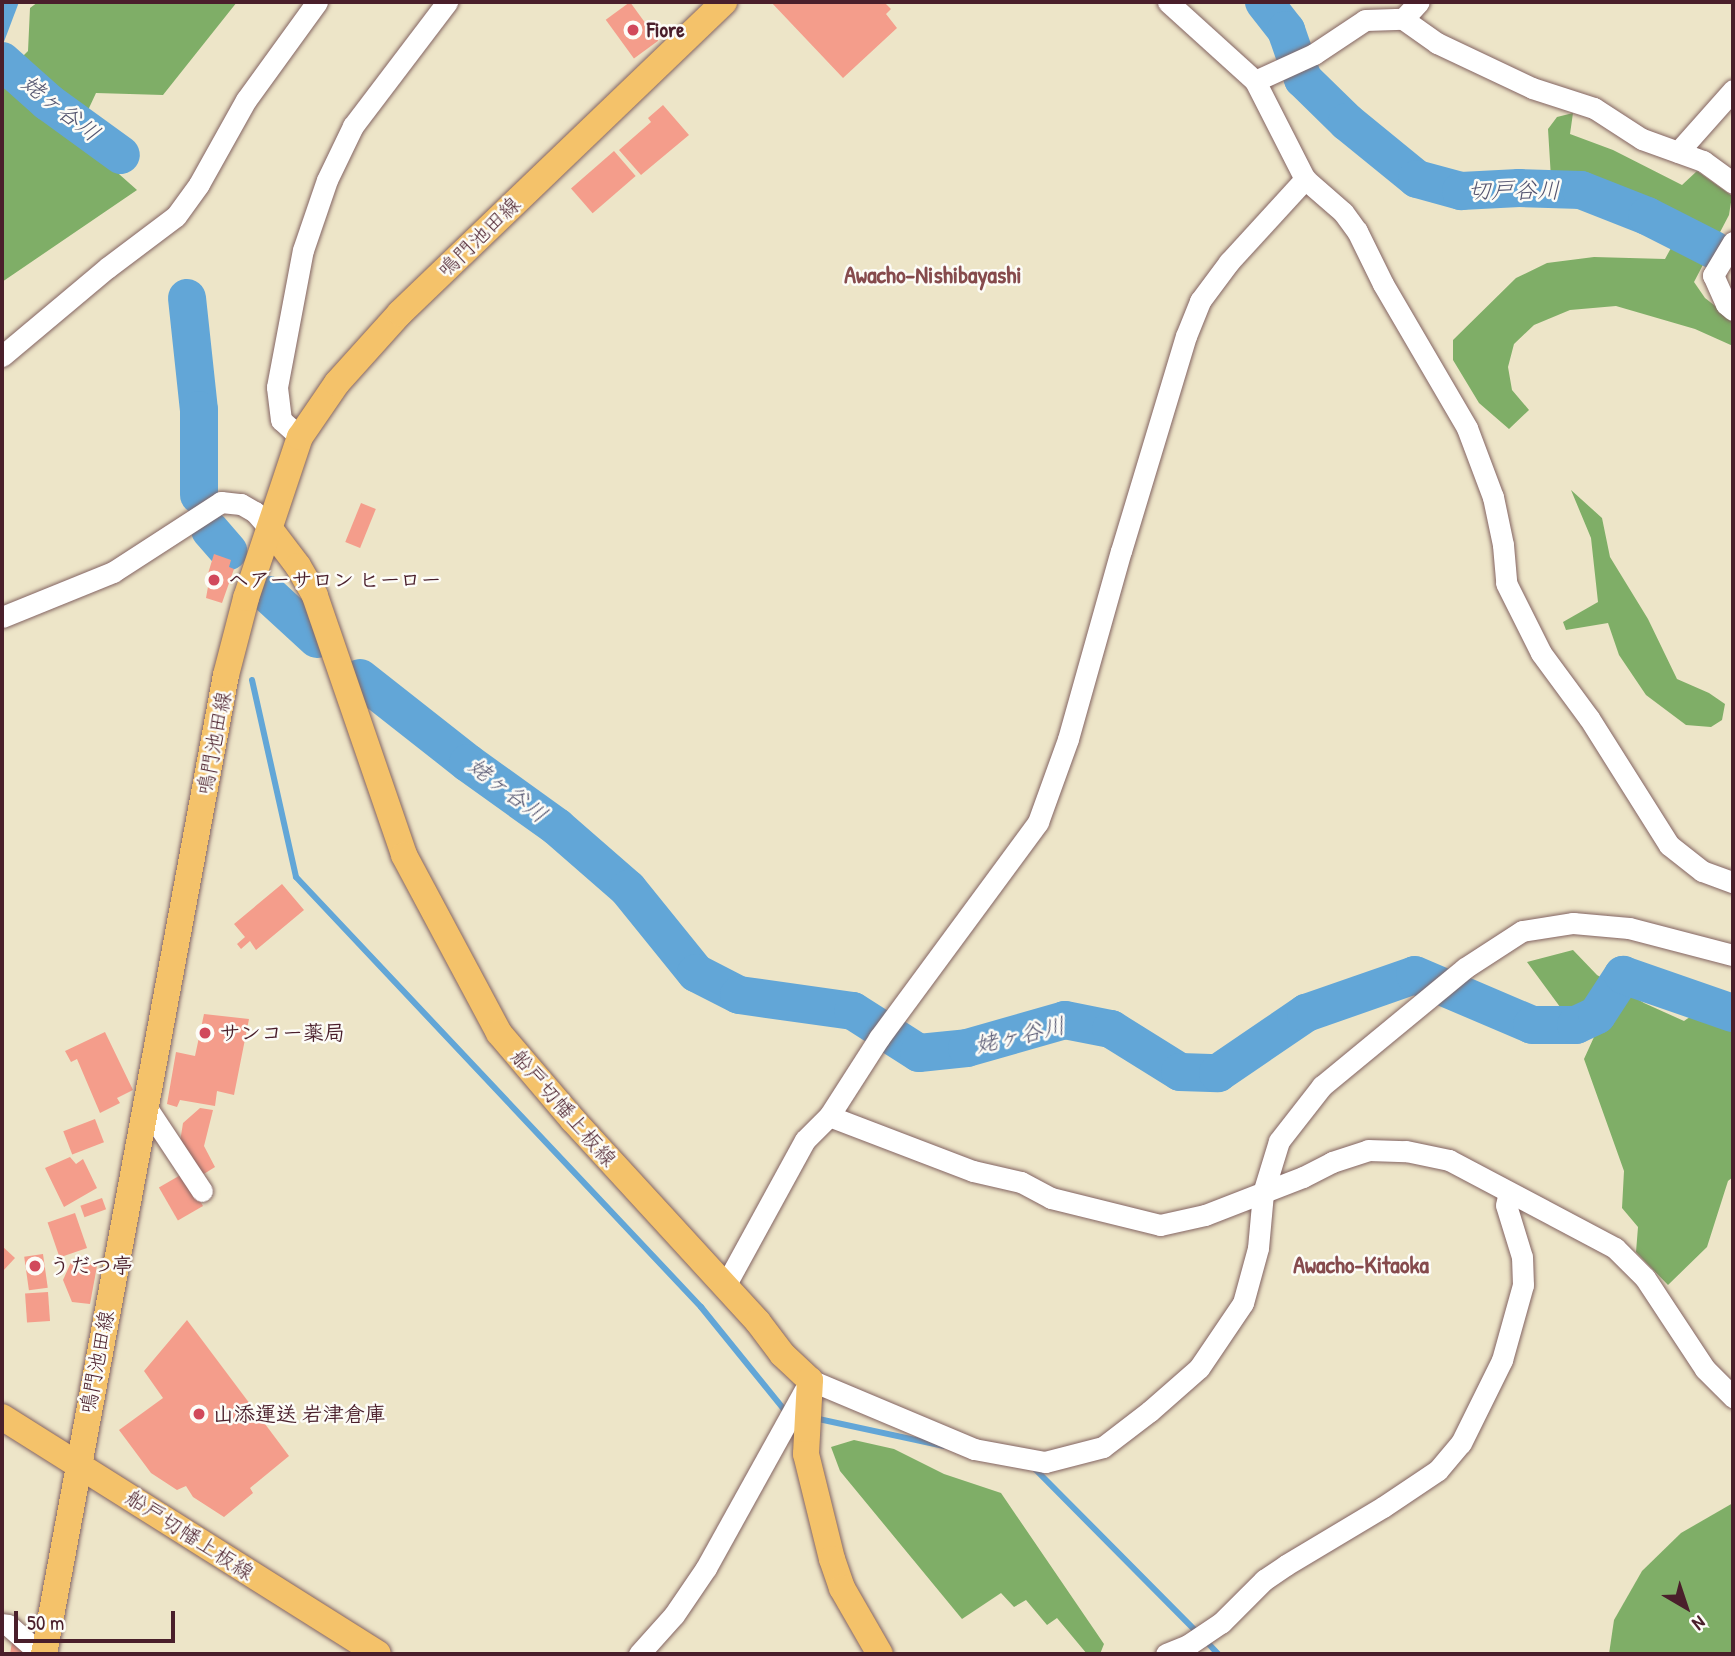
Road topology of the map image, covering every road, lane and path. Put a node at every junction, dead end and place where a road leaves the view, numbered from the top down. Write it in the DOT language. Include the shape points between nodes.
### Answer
graph roads {
  1 [pos="317,2"];
  2 [pos="447,2"];
  3 [pos="724,2"];
  4 [pos="1168,2"];
  5 [pos="1419,2"];
  6 [pos="1403,19"];
  7 [pos="1255,81"];
  8 [pos="1733,90"];
  9 [pos="1678,152"];
  10 [pos="1305,179"];
  11 [pos="1733,183"];
  12 [pos="1733,242"];
  13 [pos="1733,310"];
  14 [pos="2,356"];
  15 [pos="300,437"];
  16 [pos="270,529"];
  17 [pos="2,617"];
  18 [pos="1733,882"];
  19 [pos="1733,955"];
  20 [pos="145,1105"];
  21 [pos="829,1115"];
  22 [pos="201,1191"];
  23 [pos="1509,1192"];
  24 [pos="1264,1193"];
  25 [pos="725,1286"];
  26 [pos="810,1380"];
  27 [pos="1733,1397"];
  28 [pos="2,1417"];
  29 [pos="78,1463"];
  30 [pos="2,1624"];
  31 [pos="43,1654"];
  32 [pos="378,1654"];
  33 [pos="639,1654"];
  34 [pos="880,1654"];
  35 [pos="1166,1654"];
  1 -- 14 [label="street" via="246,100 176,216"];
  2 -- 15 [label="street" via="353,126 327,180 303,250 277,387 281,420"];
  3 -- 15 [label="main road, 鳴門池田線" via="400,313 337,383"];
  4 -- 7 [label="street"];
  5 -- 6 [label="street"];
  6 -- 7 [label="street" via="1365,20"];
  6 -- 9 [label="street" via="1449,49 1532,88 1594,108 1642,139"];
  7 -- 10 [label="street"];
  8 -- 9 [label="street"];
  9 -- 11 [label="street" via="1703,161"];
  10 -- 18 [label="street" via="1343,212 1357,231 1467,428 1493,497 1506,583 1541,653 1589,718 1670,845 1702,871"];
  10 -- 21 [label="street" via="1200,301 1068,739 1038,822 884,1030"];
  12 -- 13 [label="street" via="1713,275"];
  15 -- 16 [label="main road, 鳴門池田線"];
  16 -- 17 [label="street" via="241,504 221,502 113,572"];
  16 -- 20 [label="main road, 鳴門池田線" via="226,675"];
  16 -- 25 [label="main road, 船戸切幡上板線" via="315,596 404,855 499,1033"];
  19 -- 24 [label="street" via="1629,928 1573,923 1522,931 1465,968 1322,1086 1279,1141"];
  20 -- 22 [label="street"];
  20 -- 29 [label="main road, 鳴門池田線"];
  21 -- 24 [label="street" via="973,1171 1021,1182 1051,1198 1160,1225 1205,1215"];
  21 -- 25 [label="street" via="805,1140"];
  23 -- 24 [label="street" via="1449,1160 1406,1151 1367,1150"];
  23 -- 27 [label="street" via="1615,1248 1645,1278 1705,1369"];
  23 -- 35 [label="street" via="1506,1205 1522,1257 1523,1286 1502,1360 1461,1443 1438,1470 1286,1565 1221,1623"];
  24 -- 26 [label="street" via="1258,1248 1243,1303 1199,1368 1103,1447 1045,1462 974,1449"];
  25 -- 26 [label="main road, 船戸切幡上板線"];
  26 -- 33 [label="street" via="706,1568 674,1615"];
  26 -- 34 [label="main road" via="806,1454 832,1559 842,1588"];
  28 -- 29 [label="main road, 船戸切幡上板線"];
  29 -- 31 [label="main road, 鳴門池田線"];
  29 -- 32 [label="main road, 船戸切幡上板線"];
  30 -- 31 [label="street"];
}
